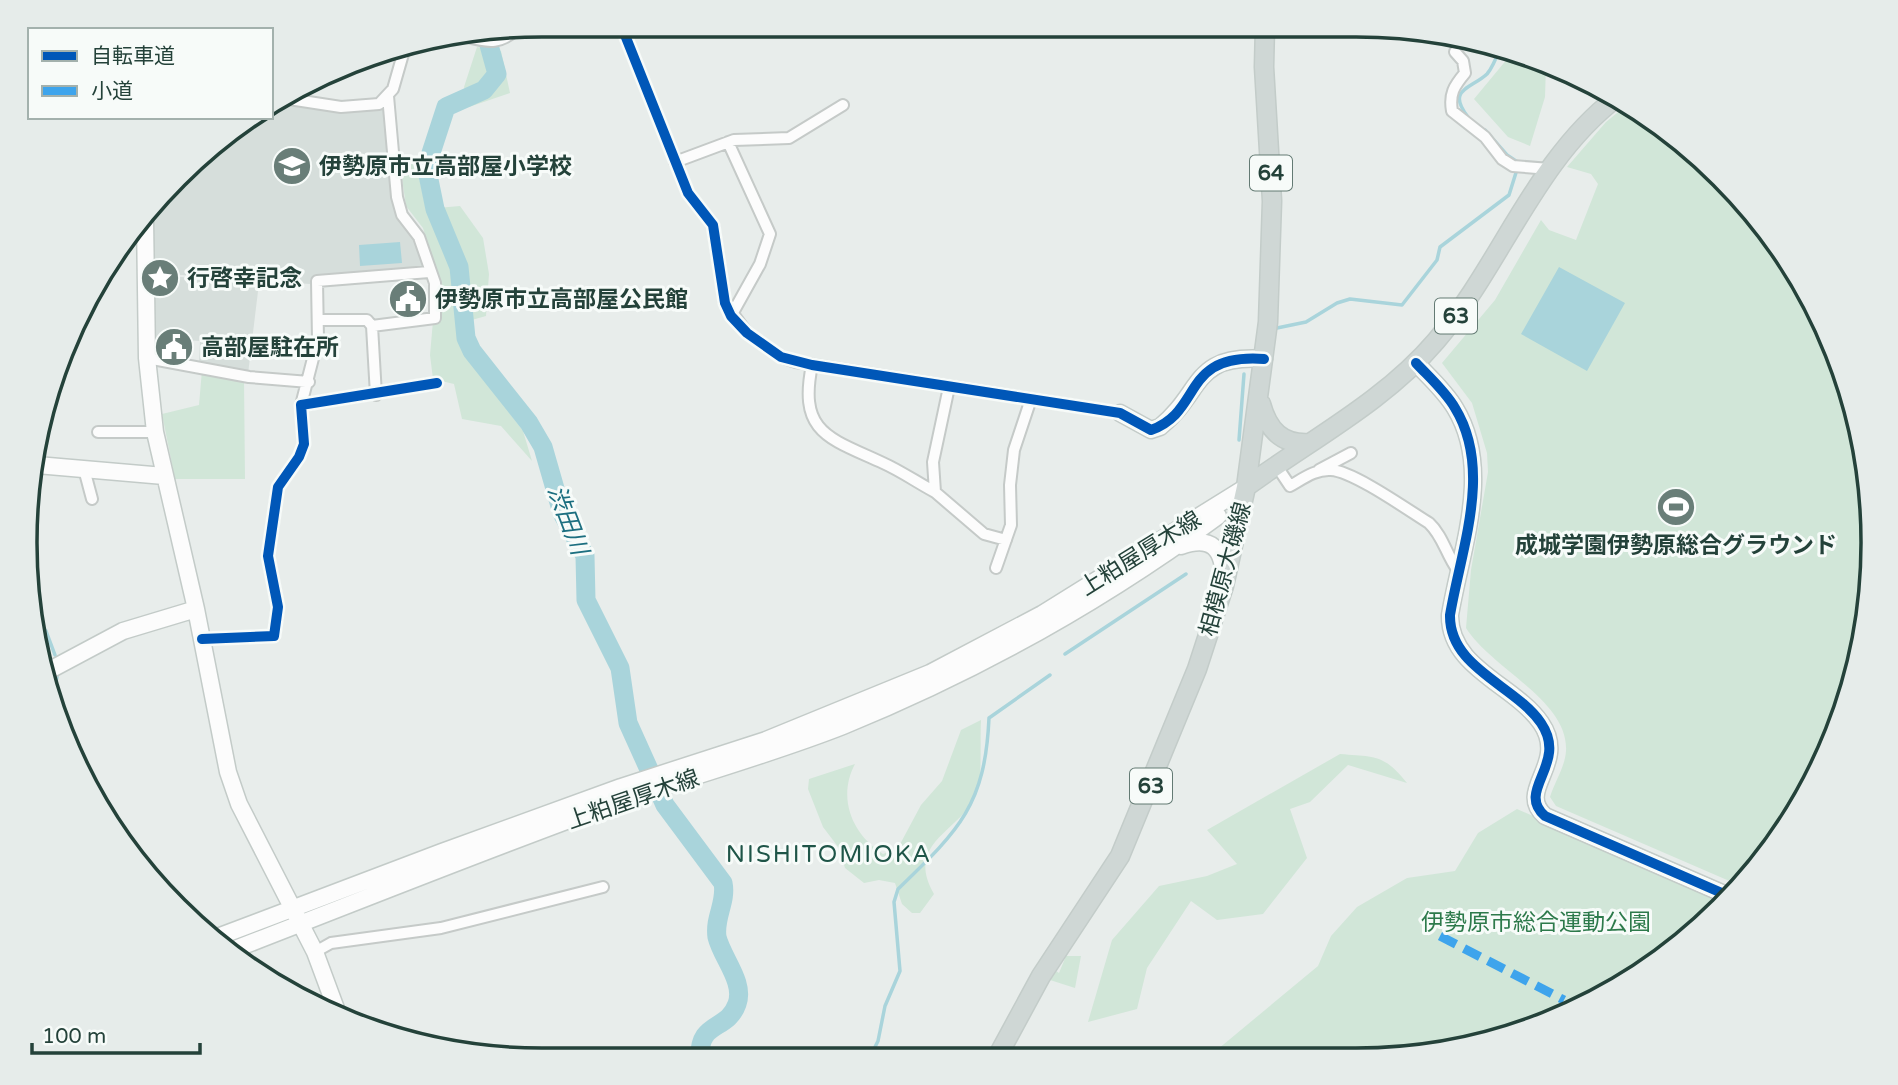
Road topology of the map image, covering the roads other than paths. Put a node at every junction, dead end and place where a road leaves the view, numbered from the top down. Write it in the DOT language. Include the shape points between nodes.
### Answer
graph roads {
  1 [pos="626,37"];
  2 [pos="1265,37"];
  3 [pos="507,38"];
  4 [pos="483,40"];
  5 [pos="1455,52"];
  6 [pos="401,57"];
  7 [pos="388,96"];
  8 [pos="298,100"];
  9 [pos="843,105"];
  10 [pos="1608,105"];
  11 [pos="728,142"];
  12 [pos="675,162"];
  13 [pos="1550,169"];
  14 [pos="145,230"];
  15 [pos="429,272"];
  16 [pos="731,316"];
  17 [pos="318,320"];
  18 [pos="372,326"];
  19 [pos="147,358"];
  20 [pos="1264,359"];
  21 [pos="1416,363"];
  22 [pos="812,365"];
  23 [pos="309,382"];
  24 [pos="437,383"];
  25 [pos="949,387"];
  26 [pos="376,395"];
  27 [pos="1259,397"];
  28 [pos="1031,399"];
  29 [pos="301,405"];
  30 [pos="1120,413"];
  31 [pos="97,432"];
  32 [pos="155,432"];
  33 [pos="1310,443"];
  34 [pos="1350,453"];
  35 [pos="43,465"];
  36 [pos="1276,465"];
  37 [pos="84,469"];
  38 [pos="1316,471"];
  39 [pos="164,476"];
  40 [pos="1246,487"];
  41 [pos="935,492"];
  42 [pos="92,499"];
  43 [pos="1006,540"];
  44 [pos="1172,550"];
  45 [pos="996,568"];
  46 [pos="1457,569"];
  47 [pos="1224,586"];
  48 [pos="196,609"];
  49 [pos="202,639"];
  50 [pos="53,668"];
  51 [pos="675,776"];
  52 [pos="603,887"];
  53 [pos="1720,892"];
  54 [pos="297,917"];
  55 [pos="225,936"];
  56 [pos="239,947"];
  57 [pos="315,952"];
  58 [pos="334,1003"];
  59 [pos="1002,1048"];
  1 -- 12 [label="street"];
  2 -- 20 [label="main road, 64" via="1272,201"];
  3 -- 4 [label="street"];
  5 -- 13 [label="street" via="1465,73 1454,85 1452,111 1485,137 1502,159 1518,167"];
  6 -- 7 [label="street"];
  7 -- 8 [label="street" via="379,104 341,107"];
  7 -- 15 [label="street" via="397,197 402,215 419,237"];
  9 -- 11 [label="street" via="789,138"];
  10 -- 13 [label="main road, 相模原大磯線 / 63"];
  11 -- 12 [label="street"];
  11 -- 16 [label="street" via="770,234 760,264"];
  12 -- 16 [label="street" via="688,193 713,225"];
  13 -- 21 [label="main road, 相模原大磯線 / 63" via="1482,279"];
  14 -- 19 [label="main road"];
  15 -- 17 [label="street" via="317,281"];
  15 -- 18 [label="street" via="435,283 435,318"];
  16 -- 22 [label="street" via="781,357"];
  17 -- 18 [label="street" via="367,320"];
  17 -- 23 [label="street"];
  18 -- 26 [label="street"];
  19 -- 23 [label="street" via="249,377"];
  19 -- 32 [label="main road"];
  20 -- 27 [label="main road, 64"];
  20 -- 30 [label="main road" via="1238,358 1210,368 1160,427 1151,430"];
  21 -- 33 [label="main road, 相模原大磯線 / 63"];
  21 -- 46 [label="main road" via="1454,406 1472,450 1474,485"];
  22 -- 25 [label="street"];
  22 -- 41 [label="street" via="806,392 809,409 825,434"];
  23 -- 29 [label="street"];
  24 -- 26 [label="street"];
  25 -- 28 [label="street"];
  25 -- 41 [label="street" via="933,462"];
  26 -- 29 [label="street"];
  27 -- 33 [label="main road" via="1265,421 1275,434 1295,443"];
  27 -- 40 [label="main road, 64"];
  28 -- 30 [label="street"];
  28 -- 43 [label="street" via="1014,450 1011,525"];
  29 -- 49 [label="street" via="304,444 278,487 268,556 278,607 274,636"];
  31 -- 32 [label="street"];
  32 -- 39 [label="main road"];
  33 -- 36 [label="main road, 相模原大磯線 / 63"];
  34 -- 38 [label="street"];
  35 -- 37 [label="main road"];
  36 -- 38 [label="street" via="1290,486"];
  36 -- 40 [label="main road, 相模原大磯線 / 63"];
  37 -- 39 [label="main road"];
  37 -- 42 [label="street"];
  38 -- 46 [label="street" via="1341,471 1430,523"];
  39 -- 48 [label="main road"];
  40 -- 44 [label="main road, 上粕屋厚木線" via="1228,508"];
  40 -- 47 [label="main road, 相模原大磯線 / 63"];
  40 -- 51 [label="main road, 上粕屋厚木線" via="1042,614 930,673"];
  41 -- 43 [label="street" via="984,534"];
  43 -- 45 [label="street"];
  44 -- 47 [label="main road" via="1200,542 1216,549 1223,564"];
  44 -- 51 [label="main road, 上粕屋厚木線" via="1058,621 934,686 769,754"];
  46 -- 53 [label="main road" via="1450,615 1453,640 1537,718 1548,737 1548,763 1533,796 1537,810"];
  47 -- 59 [label="main road, 相模原大磯線 / 63" via="1197,669 1120,856 1041,976"];
  48 -- 49 [label="main road"];
  48 -- 50 [label="main road" via="123,631"];
  49 -- 54 [label="main road" via="228,772 239,804"];
  51 -- 54 [label="main road, 上粕屋厚木線"];
  52 -- 57 [label="street" via="440,928 331,943"];
  54 -- 55 [label="main road, 上粕屋厚木線"];
  54 -- 56 [label="main road, 上粕屋厚木線"];
  54 -- 57 [label="main road"];
  57 -- 58 [label="main road"];
}
